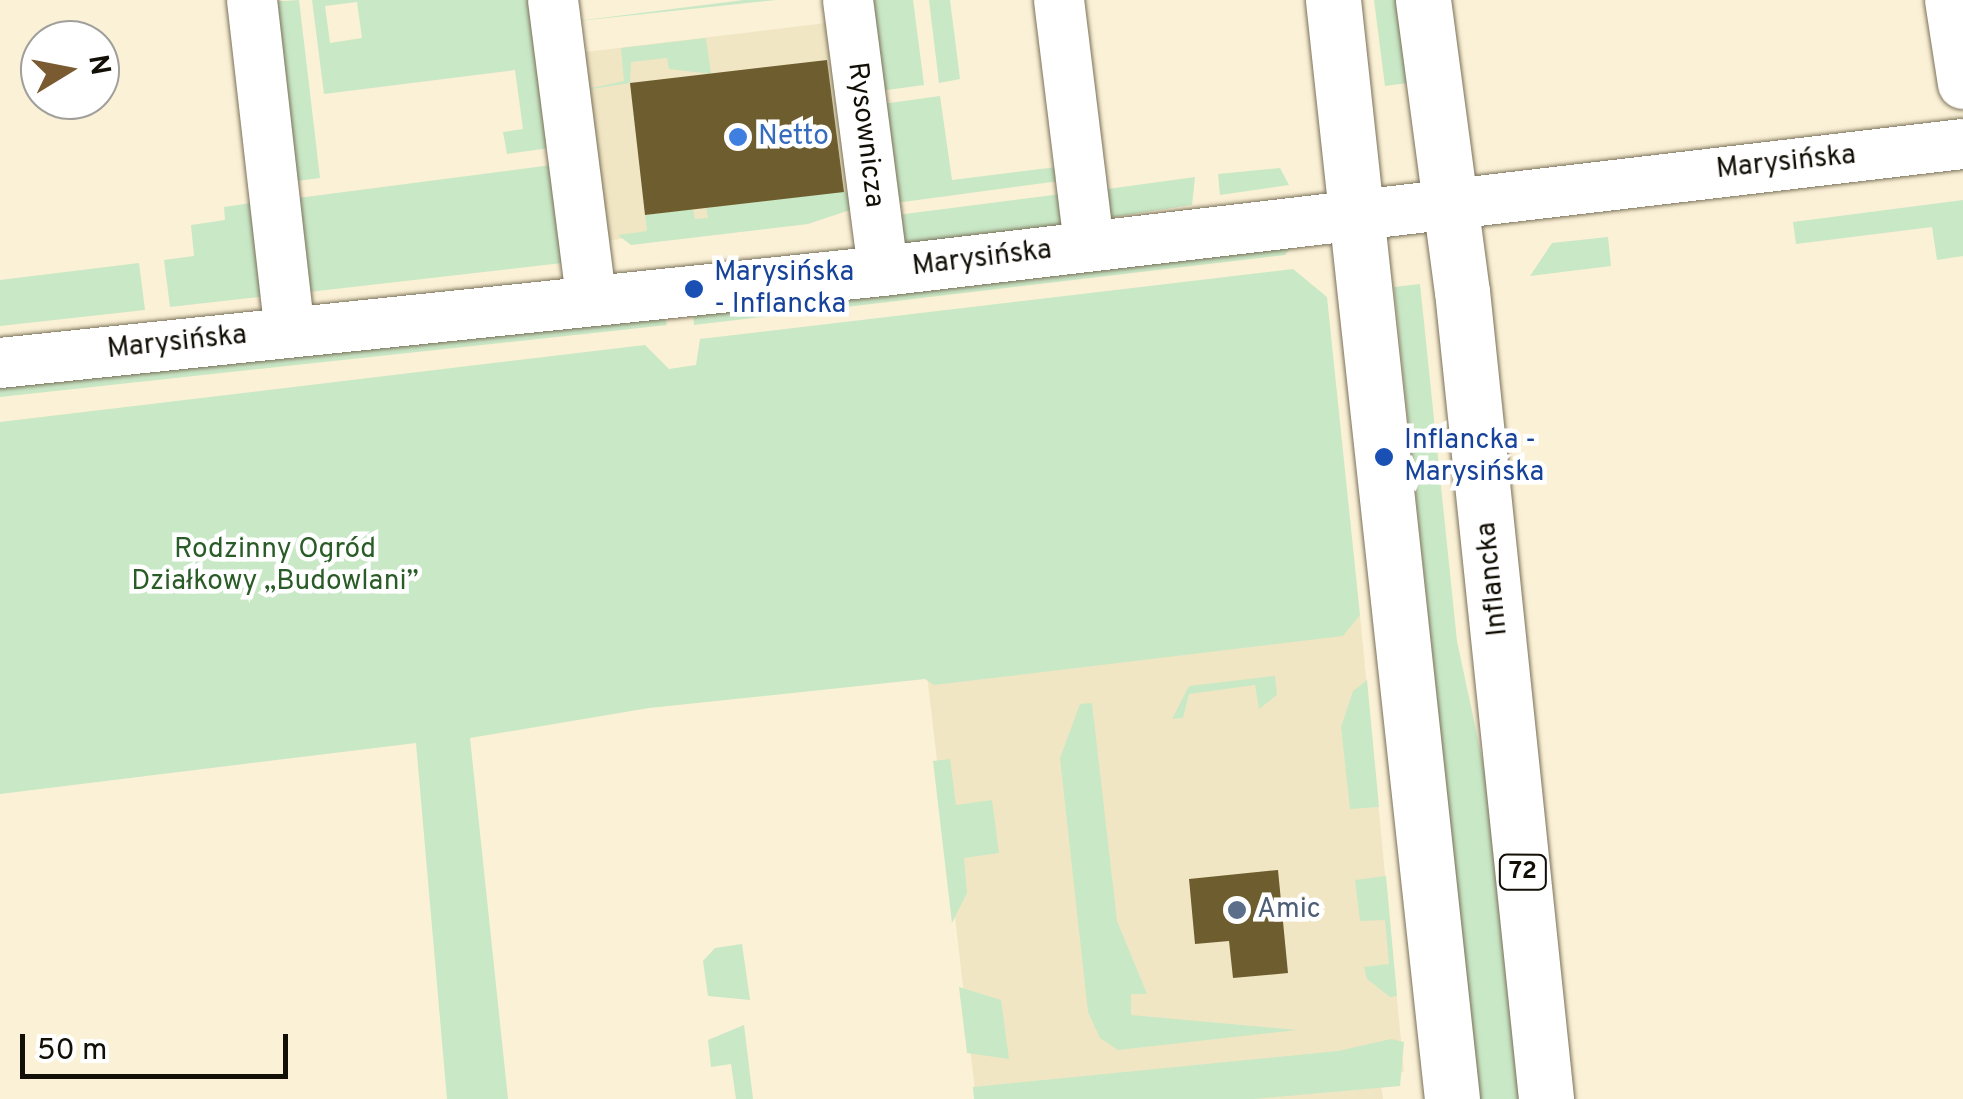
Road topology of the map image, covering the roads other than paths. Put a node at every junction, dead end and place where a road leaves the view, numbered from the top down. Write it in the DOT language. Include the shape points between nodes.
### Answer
graph roads {
  1 [pos="252,0"];
  2 [pos="553,0"];
  3 [pos="848,0"];
  4 [pos="1059,0"];
  5 [pos="1333,0"];
  6 [pos="1422,0"];
  7 [pos="1950,0"];
  8 [pos="1963,84"];
  9 [pos="1963,144"];
  10 [pos="1449,199"];
  11 [pos="1358,210"];
  12 [pos="1089,245"];
  13 [pos="883,271"];
  14 [pos="591,298"];
  15 [pos="290,331"];
  16 [pos="0,362"];
  17 [pos="1452,1099"];
  18 [pos="1546,1099"];
  1 -- 15 [label="street"];
  2 -- 14 [label="street"];
  3 -- 13 [label="street, Rysownicza"];
  4 -- 12 [label="street"];
  5 -- 11 [label="main road"];
  6 -- 10 [label="main road, Inflancka / 72"];
  7 -- 8 [label="street"];
  9 -- 10 [label="street, Marysińska"];
  10 -- 11 [label="street, Marysińska"];
  10 -- 18 [label="main road, Inflancka / 72"];
  11 -- 12 [label="street, Marysińska"];
  11 -- 17 [label="main road"];
  12 -- 13 [label="street, Marysińska"];
  13 -- 14 [label="street, Marysińska"];
  14 -- 15 [label="street, Marysińska"];
  15 -- 16 [label="street, Marysińska"];
}
